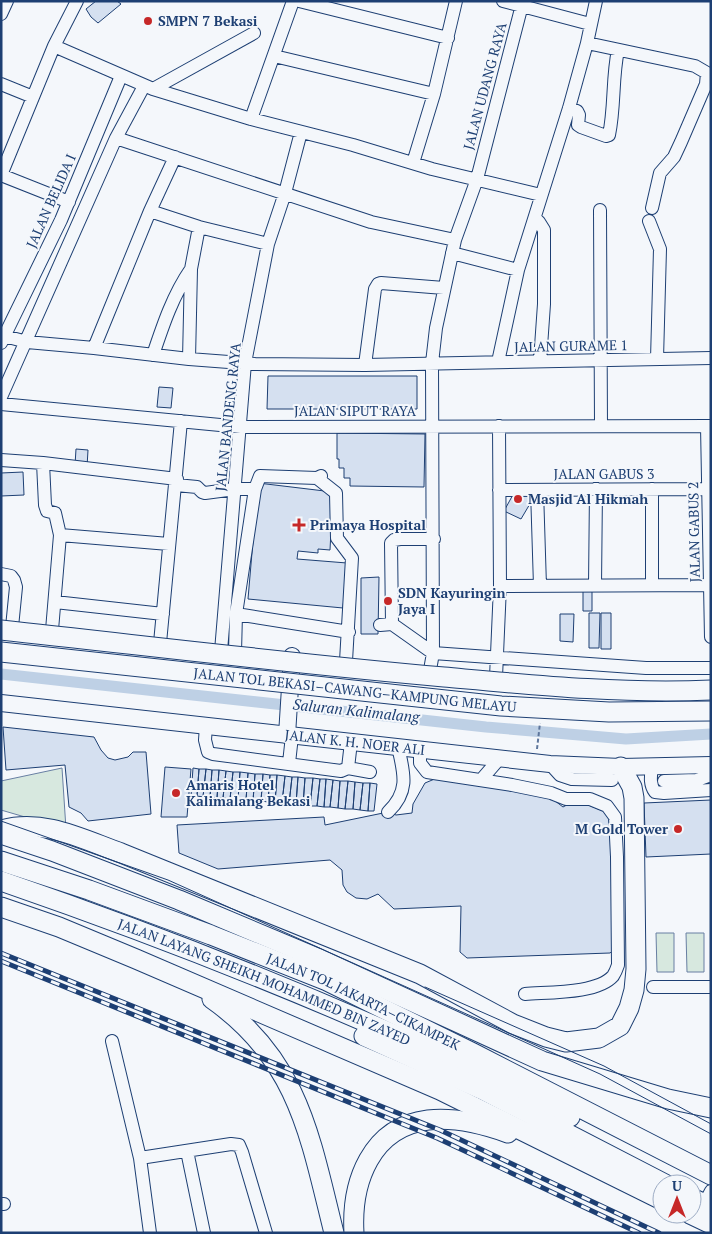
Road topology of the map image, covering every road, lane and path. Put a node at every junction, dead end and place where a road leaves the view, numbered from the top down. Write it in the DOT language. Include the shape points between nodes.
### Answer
graph roads {
  1 [pos="7,1"];
  2 [pos="77,1"];
  3 [pos="293,1"];
  4 [pos="299,1"];
  5 [pos="456,1"];
  6 [pos="502,1"];
  7 [pos="596,1"];
  8 [pos="522,4"];
  9 [pos="1,14"];
  10 [pos="590,24"];
  11 [pos="254,33"];
  12 [pos="448,38"];
  13 [pos="587,42"];
  14 [pos="54,46"];
  15 [pos="618,50"];
  16 [pos="274,56"];
  17 [pos="708,67"];
  18 [pos="122,77"];
  19 [pos="1,84"];
  20 [pos="146,87"];
  21 [pos="708,89"];
  22 [pos="434,94"];
  23 [pos="33,97"];
  24 [pos="569,108"];
  25 [pos="251,118"];
  26 [pos="301,132"];
  27 [pos="116,138"];
  28 [pos="174,157"];
  29 [pos="413,163"];
  30 [pos="1,175"];
  31 [pos="476,179"];
  32 [pos="285,193"];
  33 [pos="541,195"];
  34 [pos="69,202"];
  35 [pos="652,208"];
  36 [pos="600,210"];
  37 [pos="150,212"];
  38 [pos="535,218"];
  39 [pos="649,221"];
  40 [pos="199,227"];
  41 [pos="455,240"];
  42 [pos="268,244"];
  43 [pos="452,253"];
  44 [pos="191,269"];
  45 [pos="518,270"];
  46 [pos="444,288"];
  47 [pos="10,339"];
  48 [pos="94,348"];
  49 [pos="153,355"];
  50 [pos="711,358"];
  51 [pos="190,359"];
  52 [pos="657,359"];
  53 [pos="601,360"];
  54 [pos="540,361"];
  55 [pos="498,362"];
  56 [pos="245,363"];
  57 [pos="432,363"];
  58 [pos="365,365"];
  59 [pos="1,397"];
  60 [pos="1,404"];
  61 [pos="181,421"];
  62 [pos="601,425"];
  63 [pos="433,426"];
  64 [pos="499,426"];
  65 [pos="709,426"];
  66 [pos="241,427"];
  67 [pos="1,460"];
  68 [pos="43,463"];
  69 [pos="176,482"];
  70 [pos="236,489"];
  71 [pos="255,489"];
  72 [pos="596,489"];
  73 [pos="652,489"];
  74 [pos="708,489"];
  75 [pos="499,490"];
  76 [pos="538,490"];
  77 [pos="60,536"];
  78 [pos="434,539"];
  79 [pos="169,544"];
  80 [pos="1,574"];
  81 [pos="652,585"];
  82 [pos="710,585"];
  83 [pos="500,586"];
  84 [pos="540,586"];
  85 [pos="596,586"];
  86 [pos="55,602"];
  87 [pos="163,614"];
  88 [pos="236,614"];
  89 [pos="5,627"];
  90 [pos="52,630"];
  91 [pos="348,632"];
  92 [pos="711,637"];
  93 [pos="160,643"];
  94 [pos="228,651"];
  95 [pos="1,652"];
  96 [pos="433,653"];
  97 [pos="296,656"];
  98 [pos="497,658"];
  99 [pos="346,661"];
  100 [pos="711,668"];
  101 [pos="430,670"];
  102 [pos="496,677"];
  103 [pos="711,684"];
  104 [pos="711,690"];
  105 [pos="1,703"];
  106 [pos="711,711"];
  107 [pos="540,719"];
  108 [pos="206,726"];
  109 [pos="290,730"];
  110 [pos="351,742"];
  111 [pos="408,748"];
  112 [pos="500,758"];
  113 [pos="543,760"];
  114 [pos="287,763"];
  115 [pos="711,765"];
  116 [pos="652,766"];
  117 [pos="348,768"];
  118 [pos="416,768"];
  119 [pos="370,772"];
  120 [pos="617,774"];
  121 [pos="711,775"];
  122 [pos="481,780"];
  123 [pos="664,782"];
  124 [pos="711,790"];
  125 [pos="1,830"];
  126 [pos="1,834"];
  127 [pos="1,860"];
  128 [pos="1,881"];
  129 [pos="1,892"];
  130 [pos="1,907"];
  131 [pos="136,958"];
  132 [pos="653,987"];
  133 [pos="711,987"];
  134 [pos="525,994"];
  135 [pos="112,1042"];
  136 [pos="711,1108"];
  137 [pos="561,1150"];
  138 [pos="187,1151"];
  139 [pos="140,1158"];
  140 [pos="711,1175"];
  141 [pos="652,1177"];
  142 [pos="652,1195"];
  143 [pos="703,1200"];
  144 [pos="711,1224"];
  145 [pos="150,1233"];
  146 [pos="204,1233"];
  147 [pos="266,1233"];
  148 [pos="334,1233"];
  149 [pos="354,1233"];
  1 -- 9 [label="street"];
  2 -- 14 [label="street"];
  3 -- 16 [label="street"];
  4 -- 12 [label="street"];
  5 -- 12 [label="street"];
  6 -- 8 [label="street"];
  7 -- 10 [label="street"];
  8 -- 10 [label="street"];
  8 -- 31 [label="street, JALAN UDANG RAYA"];
  10 -- 13 [label="street"];
  11 -- 20 [label="street"];
  12 -- 22 [label="street"];
  13 -- 15 [label="street"];
  13 -- 24 [label="street"];
  14 -- 18 [label="street"];
  14 -- 23 [label="street"];
  15 -- 17 [label="street"];
  15 -- 24 [label="street" via="609,135 580,127 577,111"];
  16 -- 22 [label="street"];
  16 -- 25 [label="street"];
  17 -- 21 [label="street"];
  18 -- 20 [label="street"];
  18 -- 34 [label="street, JALAN BELIDA I"];
  19 -- 23 [label="street"];
  20 -- 25 [label="street"];
  20 -- 27 [label="street"];
  21 -- 35 [label="street" via="674,157 660,173"];
  22 -- 29 [label="street"];
  23 -- 30 [label="street"];
  24 -- 33 [label="street"];
  25 -- 26 [label="street"];
  26 -- 29 [label="street"];
  26 -- 32 [label="street, JALAN BANDENG RAYA"];
  27 -- 28 [label="street"];
  27 -- 47 [label="street"];
  28 -- 32 [label="street"];
  28 -- 37 [label="street"];
  29 -- 31 [label="street"];
  30 -- 34 [label="street"];
  31 -- 33 [label="street"];
  31 -- 41 [label="street, JALAN UDANG RAYA"];
  32 -- 41 [label="street" via="371,222"];
  32 -- 42 [label="street, JALAN BANDENG RAYA"];
  33 -- 38 [label="street"];
  34 -- 47 [label="street, JALAN BELIDA I"];
  36 -- 53 [label="street"];
  37 -- 40 [label="street"];
  37 -- 48 [label="street"];
  38 -- 45 [label="street"];
  38 -- 54 [label="street" via="544,230"];
  39 -- 52 [label="street" via="660,249"];
  40 -- 42 [label="street"];
  40 -- 44 [label="street"];
  41 -- 43 [label="street, JALAN UDANG RAYA"];
  42 -- 56 [label="street, JALAN BANDENG RAYA"];
  43 -- 45 [label="street"];
  43 -- 46 [label="street, JALAN UDANG RAYA"];
  44 -- 49 [label="street" via="179,286"];
  44 -- 51 [label="street"];
  45 -- 55 [label="street"];
  46 -- 57 [label="street, JALAN UDANG RAYA"];
  46 -- 58 [label="street" via="378,284"];
  47 -- 48 [label="street, JALAN GURAME 1"];
  47 -- 59 [label="street"];
  48 -- 49 [label="street, JALAN GURAME 1"];
  49 -- 51 [label="street, JALAN GURAME 1"];
  50 -- 52 [label="street, JALAN GURAME 1"];
  51 -- 56 [label="street, JALAN GURAME 1"];
  52 -- 53 [label="street, JALAN GURAME 1"];
  53 -- 54 [label="street, JALAN GURAME 1"];
  53 -- 62 [label="street"];
  54 -- 55 [label="street, JALAN GURAME 1"];
  55 -- 57 [label="street, JALAN GURAME 1"];
  56 -- 58 [label="street, JALAN GURAME 1"];
  56 -- 66 [label="street, JALAN BANDENG RAYA"];
  57 -- 58 [label="street, JALAN GURAME 1"];
  57 -- 63 [label="street, JALAN UDANG RAYA"];
  60 -- 61 [label="street, JALAN SIPUT RAYA"];
  61 -- 66 [label="street, JALAN SIPUT RAYA"];
  61 -- 69 [label="street"];
  62 -- 64 [label="street, JALAN SIPUT RAYA"];
  62 -- 65 [label="street, JALAN SIPUT RAYA"];
  63 -- 64 [label="street, JALAN SIPUT RAYA"];
  63 -- 66 [label="street, JALAN SIPUT RAYA"];
  63 -- 78 [label="street, JALAN UDANG RAYA"];
  64 -- 75 [label="street"];
  65 -- 74 [label="street, JALAN GABUS 2"];
  66 -- 70 [label="street, JALAN BANDENG RAYA"];
  67 -- 68 [label="street"];
  68 -- 69 [label="street"];
  68 -- 77 [label="street" via="45,505 47,511 55,513"];
  69 -- 70 [label="street" via="197,487 205,493"];
  69 -- 79 [label="street"];
  70 -- 71 [label="street"];
  70 -- 94 [label="street, JALAN BANDENG RAYA"];
  71 -- 88 [label="street"];
  71 -- 91 [label="street" via="260,476 319,477 336,493 337,538 352,558"];
  72 -- 73 [label="street, JALAN GABUS 3"];
  72 -- 76 [label="street, JALAN GABUS 3"];
  72 -- 85 [label="street"];
  73 -- 74 [label="street, JALAN GABUS 3"];
  73 -- 81 [label="street"];
  74 -- 82 [label="street, JALAN GABUS 2"];
  75 -- 76 [label="street, JALAN GABUS 3"];
  75 -- 83 [label="street"];
  76 -- 84 [label="street"];
  77 -- 79 [label="street"];
  77 -- 86 [label="street"];
  78 -- 96 [label="street, JALAN UDANG RAYA"];
  78 -- 96 [label="street" via="400,539 390,543 386,624"];
  79 -- 87 [label="street"];
  80 -- 89 [label="street" via="12,577 15,583"];
  81 -- 82 [label="street"];
  81 -- 85 [label="street"];
  82 -- 92 [label="street, JALAN GABUS 2"];
  83 -- 84 [label="street"];
  83 -- 98 [label="street"];
  84 -- 85 [label="street"];
  86 -- 87 [label="street"];
  86 -- 90 [label="street"];
  87 -- 93 [label="street"];
  88 -- 91 [label="street"];
  88 -- 94 [label="street"];
  89 -- 90 [label="main road"];
  89 -- 104 [label="highway, JALAN TOL BEKASI–CAWANG–KAMPUNG MELAYU, bridge" via="403,674 590,690"];
  90 -- 93 [label="main road"];
  91 -- 99 [label="street"];
  93 -- 94 [label="main road"];
  94 -- 97 [label="main road"];
  95 -- 106 [label="highway, JALAN TOL BEKASI–CAWANG–KAMPUNG MELAYU, bridge" via="501,706 610,712"];
  96 -- 98 [label="street"];
  96 -- 101 [label="street, JALAN UDANG RAYA"];
  97 -- 99 [label="main road"];
  97 -- 109 [label="main road"];
  98 -- 100 [label="street" via="646,668"];
  98 -- 102 [label="street"];
  99 -- 101 [label="main road"];
  101 -- 102 [label="main road"];
  102 -- 103 [label="main road" via="636,685"];
  105 -- 108 [label="main road, JALAN K. H. NOER ALI"];
  107 -- 113 [label="path"];
  108 -- 109 [label="main road, JALAN K. H. NOER ALI"];
  108 -- 114 [label="street" via="208,752"];
  109 -- 110 [label="main road, JALAN K. H. NOER ALI"];
  109 -- 114 [label="street"];
  110 -- 111 [label="main road, JALAN K. H. NOER ALI"];
  110 -- 117 [label="street"];
  111 -- 112 [label="main road, JALAN K. H. NOER ALI"];
  111 -- 118 [label="street"];
  111 -- 118 [label="street" via="403,787 392,814 409,788"];
  112 -- 113 [label="main road, JALAN K. H. NOER ALI"];
  112 -- 122 [label="street"];
  113 -- 120 [label="main road, JALAN K. H. NOER ALI"];
  114 -- 117 [label="street" via="341,771"];
  115 -- 116 [label="main road, JALAN K. H. NOER ALI"];
  116 -- 120 [label="main road, JALAN K. H. NOER ALI"];
  116 -- 124 [label="street" via="651,788 655,792"];
  117 -- 119 [label="street"];
  118 -- 122 [label="street"];
  120 -- 125 [label="highway" via="632,787 634,798 634,990 620,1026 599,1038 566,1042 513,1024 420,974 121,852 36,826"];
  121 -- 123 [label="street" via="697,780"];
  122 -- 134 [label="street" via="551,793 566,799 590,799 607,806 615,817 618,965 613,976 589,988"];
  126 -- 136 [label="highway" via="188,904 316,958 542,1061 668,1099"];
  127 -- 140 [label="highway, JALAN TOL JAKARTA–CIKAMPEK" via="327,981"];
  128 -- 143 [label="highway, JALAN LAYANG SHEIKH MOHAMMED BIN ZAYED" via="176,944 490,1077"];
  129 -- 141 [label="highway, JALAN LAYANG SHEIKH MOHAMMED BIN ZAYED" via="173,955 335,1022 483,1090"];
  130 -- 131 [label="highway"];
  131 -- 137 [label="highway" via="440,1090"];
  131 -- 148 [label="highway" via="223,1007 273,1058 289,1086 305,1126"];
  132 -- 133 [label="street"];
  135 -- 139 [label="street"];
  137 -- 142 [label="highway"];
  137 -- 149 [label="highway" via="461,1121 427,1120 410,1125 381,1143 364,1166 355,1193"];
  138 -- 139 [label="street"];
  138 -- 146 [label="street"];
  138 -- 147 [label="street" via="239,1145"];
  139 -- 145 [label="street"];
  143 -- 144 [label="highway"];
}
